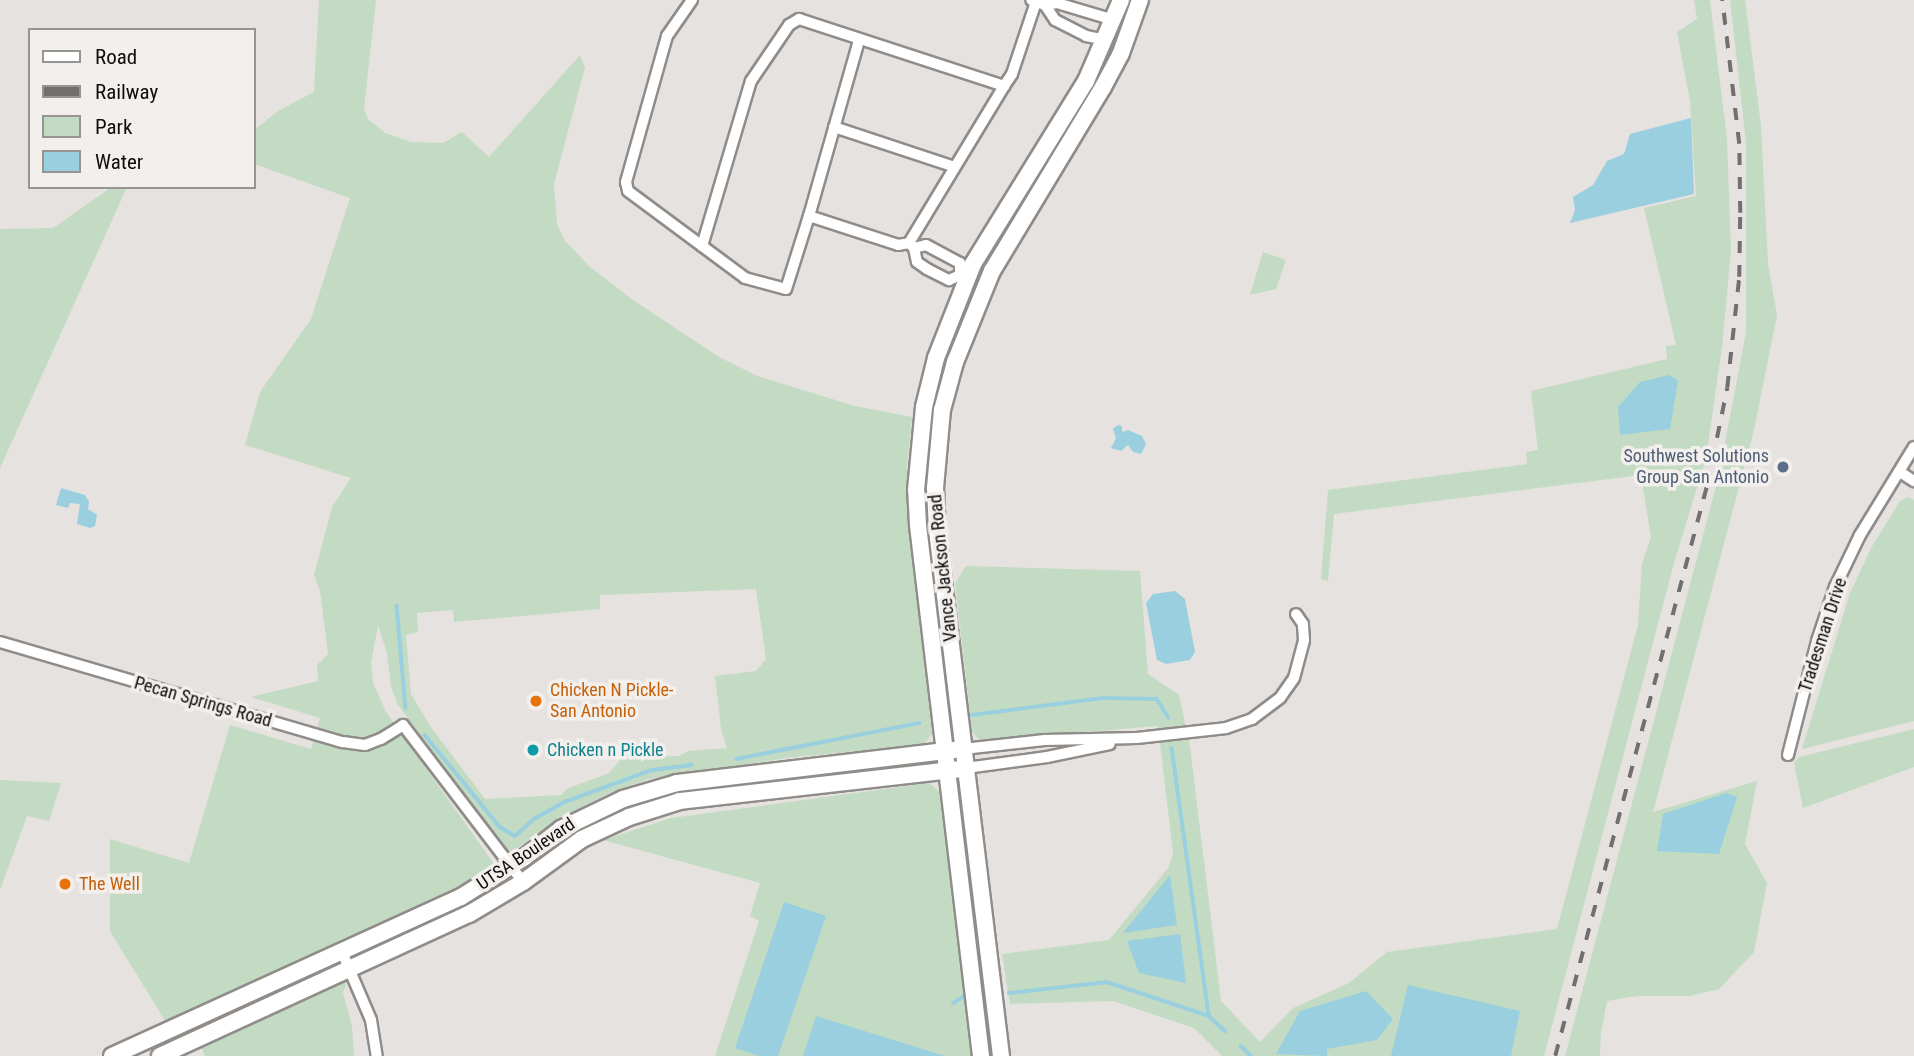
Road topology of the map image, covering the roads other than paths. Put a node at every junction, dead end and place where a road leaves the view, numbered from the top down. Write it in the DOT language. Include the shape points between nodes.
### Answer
graph roads {
  1 [pos="692,0"];
  2 [pos="1121,0"];
  3 [pos="1140,0"];
  4 [pos="1037,2"];
  5 [pos="1073,9"];
  6 [pos="1114,20"];
  7 [pos="1067,26"];
  8 [pos="859,40"];
  9 [pos="1106,40"];
  10 [pos="1004,86"];
  11 [pos="834,127"];
  12 [pos="955,167"];
  13 [pos="809,216"];
  14 [pos="911,245"];
  15 [pos="702,246"];
  16 [pos="935,250"];
  17 [pos="927,269"];
  18 [pos="963,277"];
  19 [pos="1914,447"];
  20 [pos="1900,472"];
  21 [pos="1914,481"];
  22 [pos="1296,614"];
  23 [pos="0,642"];
  24 [pos="1137,738"];
  25 [pos="963,749"];
  26 [pos="945,751"];
  27 [pos="1788,755"];
  28 [pos="966,768"];
  29 [pos="948,770"];
  30 [pos="510,867"];
  31 [pos="523,882"];
  32 [pos="342,952"];
  33 [pos="351,969"];
  34 [pos="168,1032"];
  35 [pos="168,1053"];
  36 [pos="112,1056"];
  37 [pos="377,1056"];
  38 [pos="981,1056"];
  39 [pos="1001,1056"];
  1 -- 15 [label="street" via="667,36 626,182 628,191"];
  2 -- 6 [label="main road, Vance Jackson Road"];
  3 -- 25 [label="main road, Vance Jackson Road" via="1103,87 992,271 955,362 942,410 935,488 937,530"];
  4 -- 5 [label="street"];
  4 -- 7 [label="street" via="1051,18"];
  4 -- 10 [label="street"];
  5 -- 6 [label="street"];
  5 -- 7 [label="street"];
  6 -- 9 [label="main road, Vance Jackson Road"];
  7 -- 9 [label="street"];
  8 -- 10 [label="street"];
  8 -- 11 [label="street"];
  8 -- 15 [label="street" via="799,19 789,24 751,81"];
  9 -- 18 [label="main road, Vance Jackson Road" via="1086,81"];
  10 -- 12 [label="street"];
  11 -- 12 [label="street"];
  11 -- 13 [label="street"];
  12 -- 14 [label="street"];
  13 -- 14 [label="street"];
  13 -- 15 [label="street" via="786,289 745,278"];
  14 -- 16 [label="street"];
  14 -- 17 [label="street" via="916,262"];
  16 -- 17 [label="street"];
  16 -- 18 [label="street" via="960,263"];
  17 -- 18 [label="street" via="950,280"];
  18 -- 26 [label="main road, Vance Jackson Road" via="924,407 916,490"];
  19 -- 20 [label="street, Tradesman Drive"];
  20 -- 21 [label="street"];
  20 -- 27 [label="street, Tradesman Drive" via="1860,535 1835,587 1816,641"];
  22 -- 24 [label="street, UTSA Boulevard" via="1303,624 1304,640 1294,678 1280,698 1252,719 1226,727"];
  23 -- 30 [label="street, Pecan Springs Road" via="343,742 365,745 403,725"];
  24 -- 25 [label="street, UTSA Boulevard" via="1045,740"];
  24 -- 28 [label="street, UTSA Boulevard"];
  25 -- 26 [label="main road, UTSA Boulevard"];
  25 -- 28 [label="main road, Vance Jackson Road"];
  26 -- 29 [label="main road, Vance Jackson Road"];
  26 -- 30 [label="main road, UTSA Boulevard" via="648,790 574,821"];
  28 -- 29 [label="main road, UTSA Boulevard"];
  28 -- 39 [label="main road, Vance Jackson Road"];
  29 -- 31 [label="main road, UTSA Boulevard" via="653,808 582,839"];
  29 -- 38 [label="main road, Vance Jackson Road"];
  30 -- 31 [label="street"];
  30 -- 32 [label="main road, UTSA Boulevard" via="461,897"];
  31 -- 33 [label="main road, UTSA Boulevard" via="469,914"];
  32 -- 33 [label="street"];
  32 -- 34 [label="main road, UTSA Boulevard"];
  33 -- 35 [label="main road, UTSA Boulevard"];
  33 -- 37 [label="street" via="371,1020"];
  34 -- 35 [label="street"];
  34 -- 36 [label="main road, UTSA Boulevard"];
}
